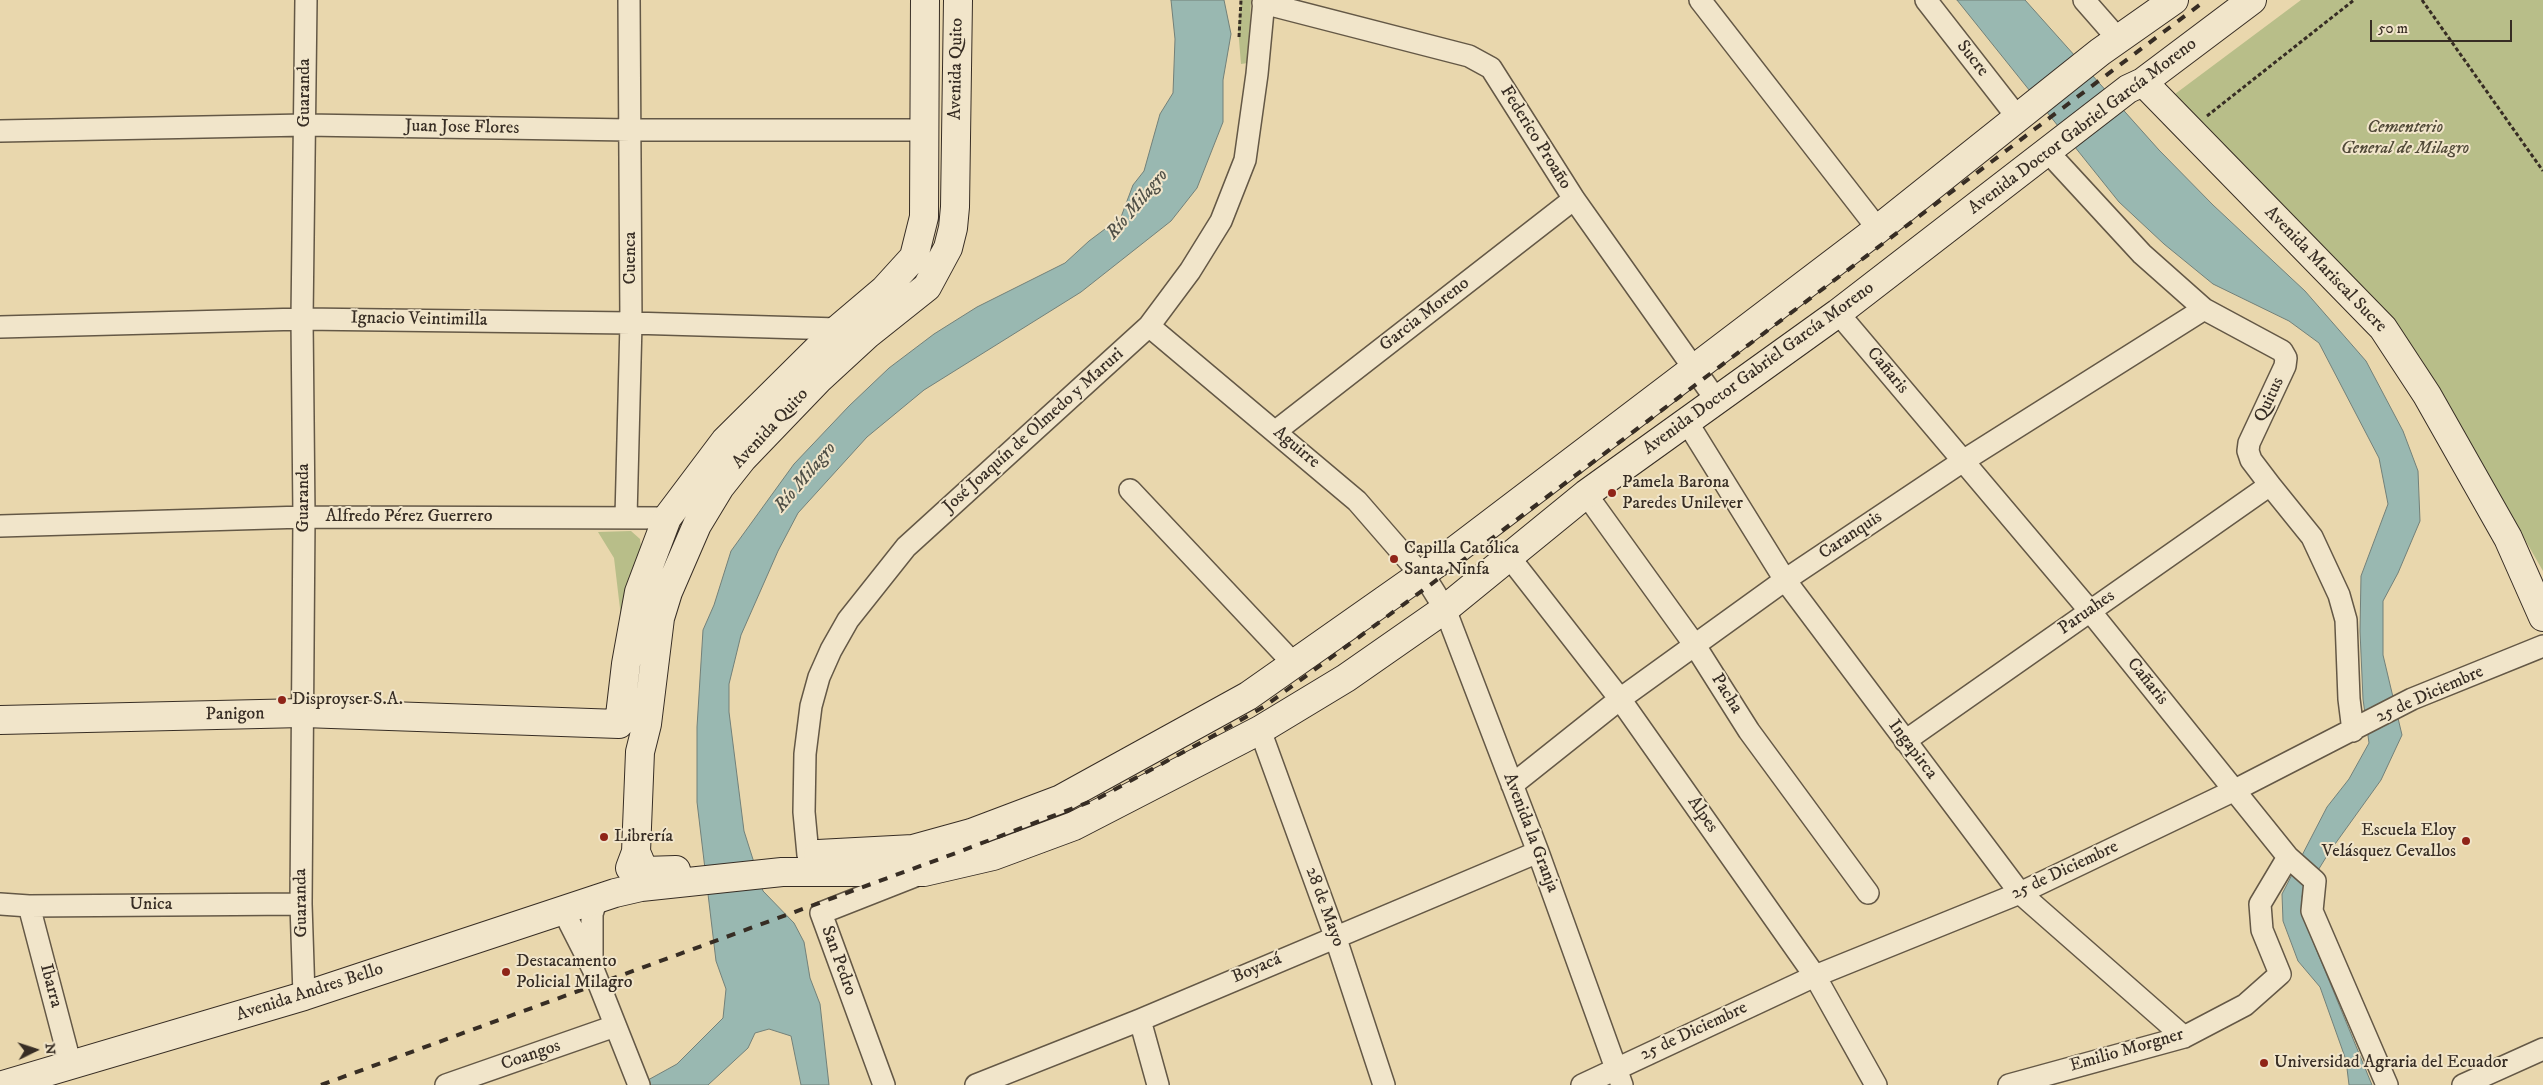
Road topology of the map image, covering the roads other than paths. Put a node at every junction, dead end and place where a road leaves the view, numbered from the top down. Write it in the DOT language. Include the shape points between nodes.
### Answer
graph roads {
  1 [pos="306,0"];
  2 [pos="629,0"];
  3 [pos="926,0"];
  4 [pos="958,0"];
  5 [pos="1700,0"];
  6 [pos="1926,0"];
  7 [pos="2084,0"];
  8 [pos="2174,0"];
  9 [pos="2252,0"];
  10 [pos="1263,1"];
  11 [pos="2110,46"];
  12 [pos="2135,86"];
  13 [pos="2027,110"];
  14 [pos="305,125"];
  15 [pos="630,130"];
  16 [pos="924,130"];
  17 [pos="0,131"];
  18 [pos="2053,147"];
  19 [pos="1574,198"];
  20 [pos="1878,229"];
  21 [pos="2204,309"];
  22 [pos="1838,313"];
  23 [pos="302,319"];
  24 [pos="631,323"];
  25 [pos="1149,326"];
  26 [pos="0,327"];
  27 [pos="838,329"];
  28 [pos="1695,368"];
  29 [pos="1717,401"];
  30 [pos="1687,422"];
  31 [pos="1276,431"];
  32 [pos="1964,462"];
  33 [pos="2270,485"];
  34 [pos="1130,490"];
  35 [pos="1586,494"];
  36 [pos="304,517"];
  37 [pos="626,517"];
  38 [pos="667,518"];
  39 [pos="0,526"];
  40 [pos="1510,558"];
  41 [pos="1426,580"];
  42 [pos="1785,580"];
  43 [pos="1445,609"];
  44 [pos="2090,611"];
  45 [pos="2543,617"];
  46 [pos="1694,644"];
  47 [pos="2543,646"];
  48 [pos="1294,664"];
  49 [pos="1620,699"];
  50 [pos="303,713"];
  51 [pos="0,720"];
  52 [pos="619,724"];
  53 [pos="2356,729"];
  54 [pos="1260,730"];
  55 [pos="1905,741"];
  56 [pos="640,752"];
  57 [pos="1512,785"];
  58 [pos="2235,790"];
  59 [pos="1538,852"];
  60 [pos="808,855"];
  61 [pos="2291,860"];
  62 [pos="780,865"];
  63 [pos="652,871"];
  64 [pos="924,872"];
  65 [pos="1868,893"];
  66 [pos="2020,893"];
  67 [pos="606,896"];
  68 [pos="0,904"];
  69 [pos="301,904"];
  70 [pos="28,906"];
  71 [pos="563,910"];
  72 [pos="1335,936"];
  73 [pos="593,969"];
  74 [pos="1815,976"];
  75 [pos="304,996"];
  76 [pos="1140,1020"];
  77 [pos="615,1026"];
  78 [pos="2184,1037"];
  79 [pos="2543,1049"];
  80 [pos="71,1066"];
  81 [pos="1619,1077"];
  82 [pos="3,1085"];
  83 [pos="446,1085"];
  84 [pos="638,1085"];
  85 [pos="884,1085"];
  86 [pos="976,1085"];
  87 [pos="1158,1085"];
  88 [pos="1384,1085"];
  89 [pos="1582,1085"];
  90 [pos="1876,1085"];
  91 [pos="2009,1085"];
  92 [pos="2387,1085"];
  93 [pos="2463,1085"];
  1 -- 14 [label="street, Guaranda"];
  2 -- 15 [label="street, Cuenca"];
  3 -- 16 [label="main road, Avenida Quito"];
  4 -- 56 [label="main road, Avenida Quito" via="955,207 948,248 927,287 818,380 743,458 720,487 697,525 660,618 647,724"];
  5 -- 20 [label="street"];
  6 -- 13 [label="street, Sucre"];
  7 -- 11 [label="street"];
  8 -- 11 [label="main road, Avenida Doctor Gabriel García Moreno"];
  9 -- 12 [label="main road, Avenida Doctor Gabriel García Moreno"];
  10 -- 19 [label="street, Federico Proaño" via="1469,56 1490,68"];
  10 -- 25 [label="street, José Joaquín de Olmedo y Maruri" via="1245,160 1221,221 1190,271"];
  11 -- 13 [label="main road, Avenida Doctor Gabriel García Moreno"];
  12 -- 18 [label="main road, Avenida Doctor Gabriel García Moreno"];
  12 -- 45 [label="main road, Avenida Mariscal Sucre" via="2384,328 2427,395 2508,538"];
  13 -- 20 [label="main road, Avenida Doctor Gabriel García Moreno"];
  14 -- 15 [label="street, Juan Jose Flores"];
  14 -- 17 [label="street, Juan Jose Flores"];
  14 -- 23 [label="street, Guaranda"];
  15 -- 16 [label="street, Juan Jose Flores"];
  15 -- 24 [label="street, Cuenca"];
  16 -- 27 [label="main road, Avenida Quito" via="924,217 914,257 884,290"];
  18 -- 21 [label="street, Quitus" via="2142,254"];
  18 -- 22 [label="main road, Avenida Doctor Gabriel García Moreno"];
  19 -- 28 [label="street, Federico Proaño"];
  19 -- 31 [label="street, Garcia Moreno"];
  20 -- 28 [label="main road, Avenida Doctor Gabriel García Moreno"];
  21 -- 32 [label="street, Caranquis"];
  21 -- 33 [label="street, Quitus" via="2282,351 2286,358 2249,443 2251,460"];
  22 -- 29 [label="main road, Avenida Doctor Gabriel García Moreno"];
  22 -- 32 [label="street, Cañaris"];
  23 -- 24 [label="street, Ignacio Veintimilla"];
  23 -- 26 [label="street, Ignacio Veintimilla"];
  23 -- 36 [label="street, Guaranda"];
  24 -- 27 [label="street, Ignacio Veintimilla"];
  24 -- 37 [label="street, Cuenca"];
  25 -- 31 [label="street, Aguirre"];
  25 -- 60 [label="street, José Joaquín de Olmedo y Maruri" via="906,547 848,620 819,677 811,706 805,754 804,812"];
  27 -- 38 [label="main road, Avenida Quito" via="725,440"];
  28 -- 29 [label="street, Federico Proaño"];
  28 -- 41 [label="main road, Avenida Doctor Gabriel García Moreno"];
  29 -- 30 [label="main road, Avenida Doctor Gabriel García Moreno"];
  30 -- 35 [label="main road, Avenida Doctor Gabriel García Moreno"];
  30 -- 42 [label="street, Ingapirca"];
  31 -- 41 [label="street, Aguirre" via="1358,501"];
  32 -- 42 [label="street, Caranquis"];
  32 -- 44 [label="street, Cañaris"];
  33 -- 44 [label="street, Paruahes"];
  33 -- 53 [label="street, Quitus" via="2312,537 2339,595 2346,620 2348,699"];
  34 -- 48 [label="street"];
  35 -- 40 [label="main road, Avenida Doctor Gabriel García Moreno"];
  35 -- 46 [label="street, Pacha"];
  36 -- 37 [label="street, Alfredo Pérez Guerrero"];
  36 -- 39 [label="street, Alfredo Pérez Guerrero"];
  36 -- 50 [label="street, Guaranda"];
  37 -- 38 [label="street, Alfredo Pérez Guerrero"];
  38 -- 52 [label="main road, Avenida Quito" via="639,592"];
  40 -- 43 [label="main road, Avenida Doctor Gabriel García Moreno"];
  40 -- 49 [label="street, Alpes"];
  41 -- 43 [label="street, Avenida la Granja"];
  41 -- 48 [label="main road, Avenida Doctor Gabriel García Moreno"];
  42 -- 46 [label="street, Caranquis"];
  42 -- 55 [label="street, Ingapirca"];
  43 -- 54 [label="main road, Avenida Doctor Gabriel García Moreno" via="1346,678"];
  43 -- 57 [label="street, Avenida la Granja"];
  44 -- 55 [label="street, Paruahes"];
  44 -- 58 [label="street, Cañaris"];
  46 -- 49 [label="street, Caranquis"];
  46 -- 65 [label="street, Pacha" via="1749,731"];
  47 -- 53 [label="street, 25 de Diciembre" via="2412,699"];
  48 -- 60 [label="main road, Avenida Doctor Gabriel García Moreno" via="1248,696 1061,798 971,833 913,849"];
  49 -- 57 [label="street, Caranquis"];
  49 -- 74 [label="street, Alpes"];
  50 -- 51 [label="main road, Panigon"];
  50 -- 52 [label="main road, Panigon"];
  50 -- 69 [label="street, Guaranda"];
  52 -- 56 [label="main road" via="631,734"];
  53 -- 58 [label="street, 25 de Diciembre"];
  54 -- 64 [label="main road, Avenida Doctor Gabriel García Moreno" via="1074,826 993,856"];
  54 -- 72 [label="street, 28 de Mayo"];
  55 -- 66 [label="street, Ingapirca"];
  56 -- 63 [label="main road, Avenida Quito"];
  57 -- 59 [label="street, Avenida la Granja"];
  58 -- 61 [label="street, Cañaris"];
  58 -- 66 [label="street, 25 de Diciembre"];
  59 -- 72 [label="street, Boyacá"];
  59 -- 81 [label="street, Avenida la Granja"];
  60 -- 62 [label="main road, Avenida Doctor Gabriel García Moreno"];
  61 -- 78 [label="street, Emilio Morgner" via="2260,904 2262,930 2280,974 2245,1005"];
  61 -- 92 [label="street, Cañaris" via="2315,882 2312,911"];
  62 -- 63 [label="main road, Avenida Doctor Gabriel García Moreno"];
  62 -- 64 [label="main road, Avenida Doctor Gabriel García Moreno"];
  63 -- 67 [label="main road, Avenida Doctor Gabriel García Moreno"];
  63 -- 67 [label="main road, Avenida Quito" via="630,867"];
  64 -- 85 [label="street, San Pedro" via="820,913"];
  66 -- 74 [label="street, 25 de Diciembre"];
  66 -- 78 [label="street, Ingapirca"];
  67 -- 71 [label="main road, Avenida Andres Bello"];
  67 -- 73 [label="street" via="592,914"];
  68 -- 70 [label="street, Unica"];
  69 -- 70 [label="street, Unica"];
  69 -- 75 [label="street, Guaranda"];
  70 -- 80 [label="street, Ibarra"];
  71 -- 73 [label="street"];
  71 -- 75 [label="main road, Avenida Andres Bello"];
  72 -- 76 [label="street, Boyacá"];
  72 -- 88 [label="street, 28 de Mayo"];
  73 -- 77 [label="street"];
  74 -- 81 [label="street, 25 de Diciembre"];
  74 -- 90 [label="street, Alpes"];
  75 -- 80 [label="main road, Avenida Andres Bello"];
  76 -- 86 [label="street, Boyacá"];
  76 -- 87 [label="street"];
  77 -- 83 [label="street, Coangos"];
  77 -- 84 [label="street"];
  78 -- 91 [label="street, Emilio Morgner"];
  79 -- 93 [label="street"];
  80 -- 82 [label="main road, Avenida Andres Bello"];
  81 -- 89 [label="street, 25 de Diciembre"];
}
